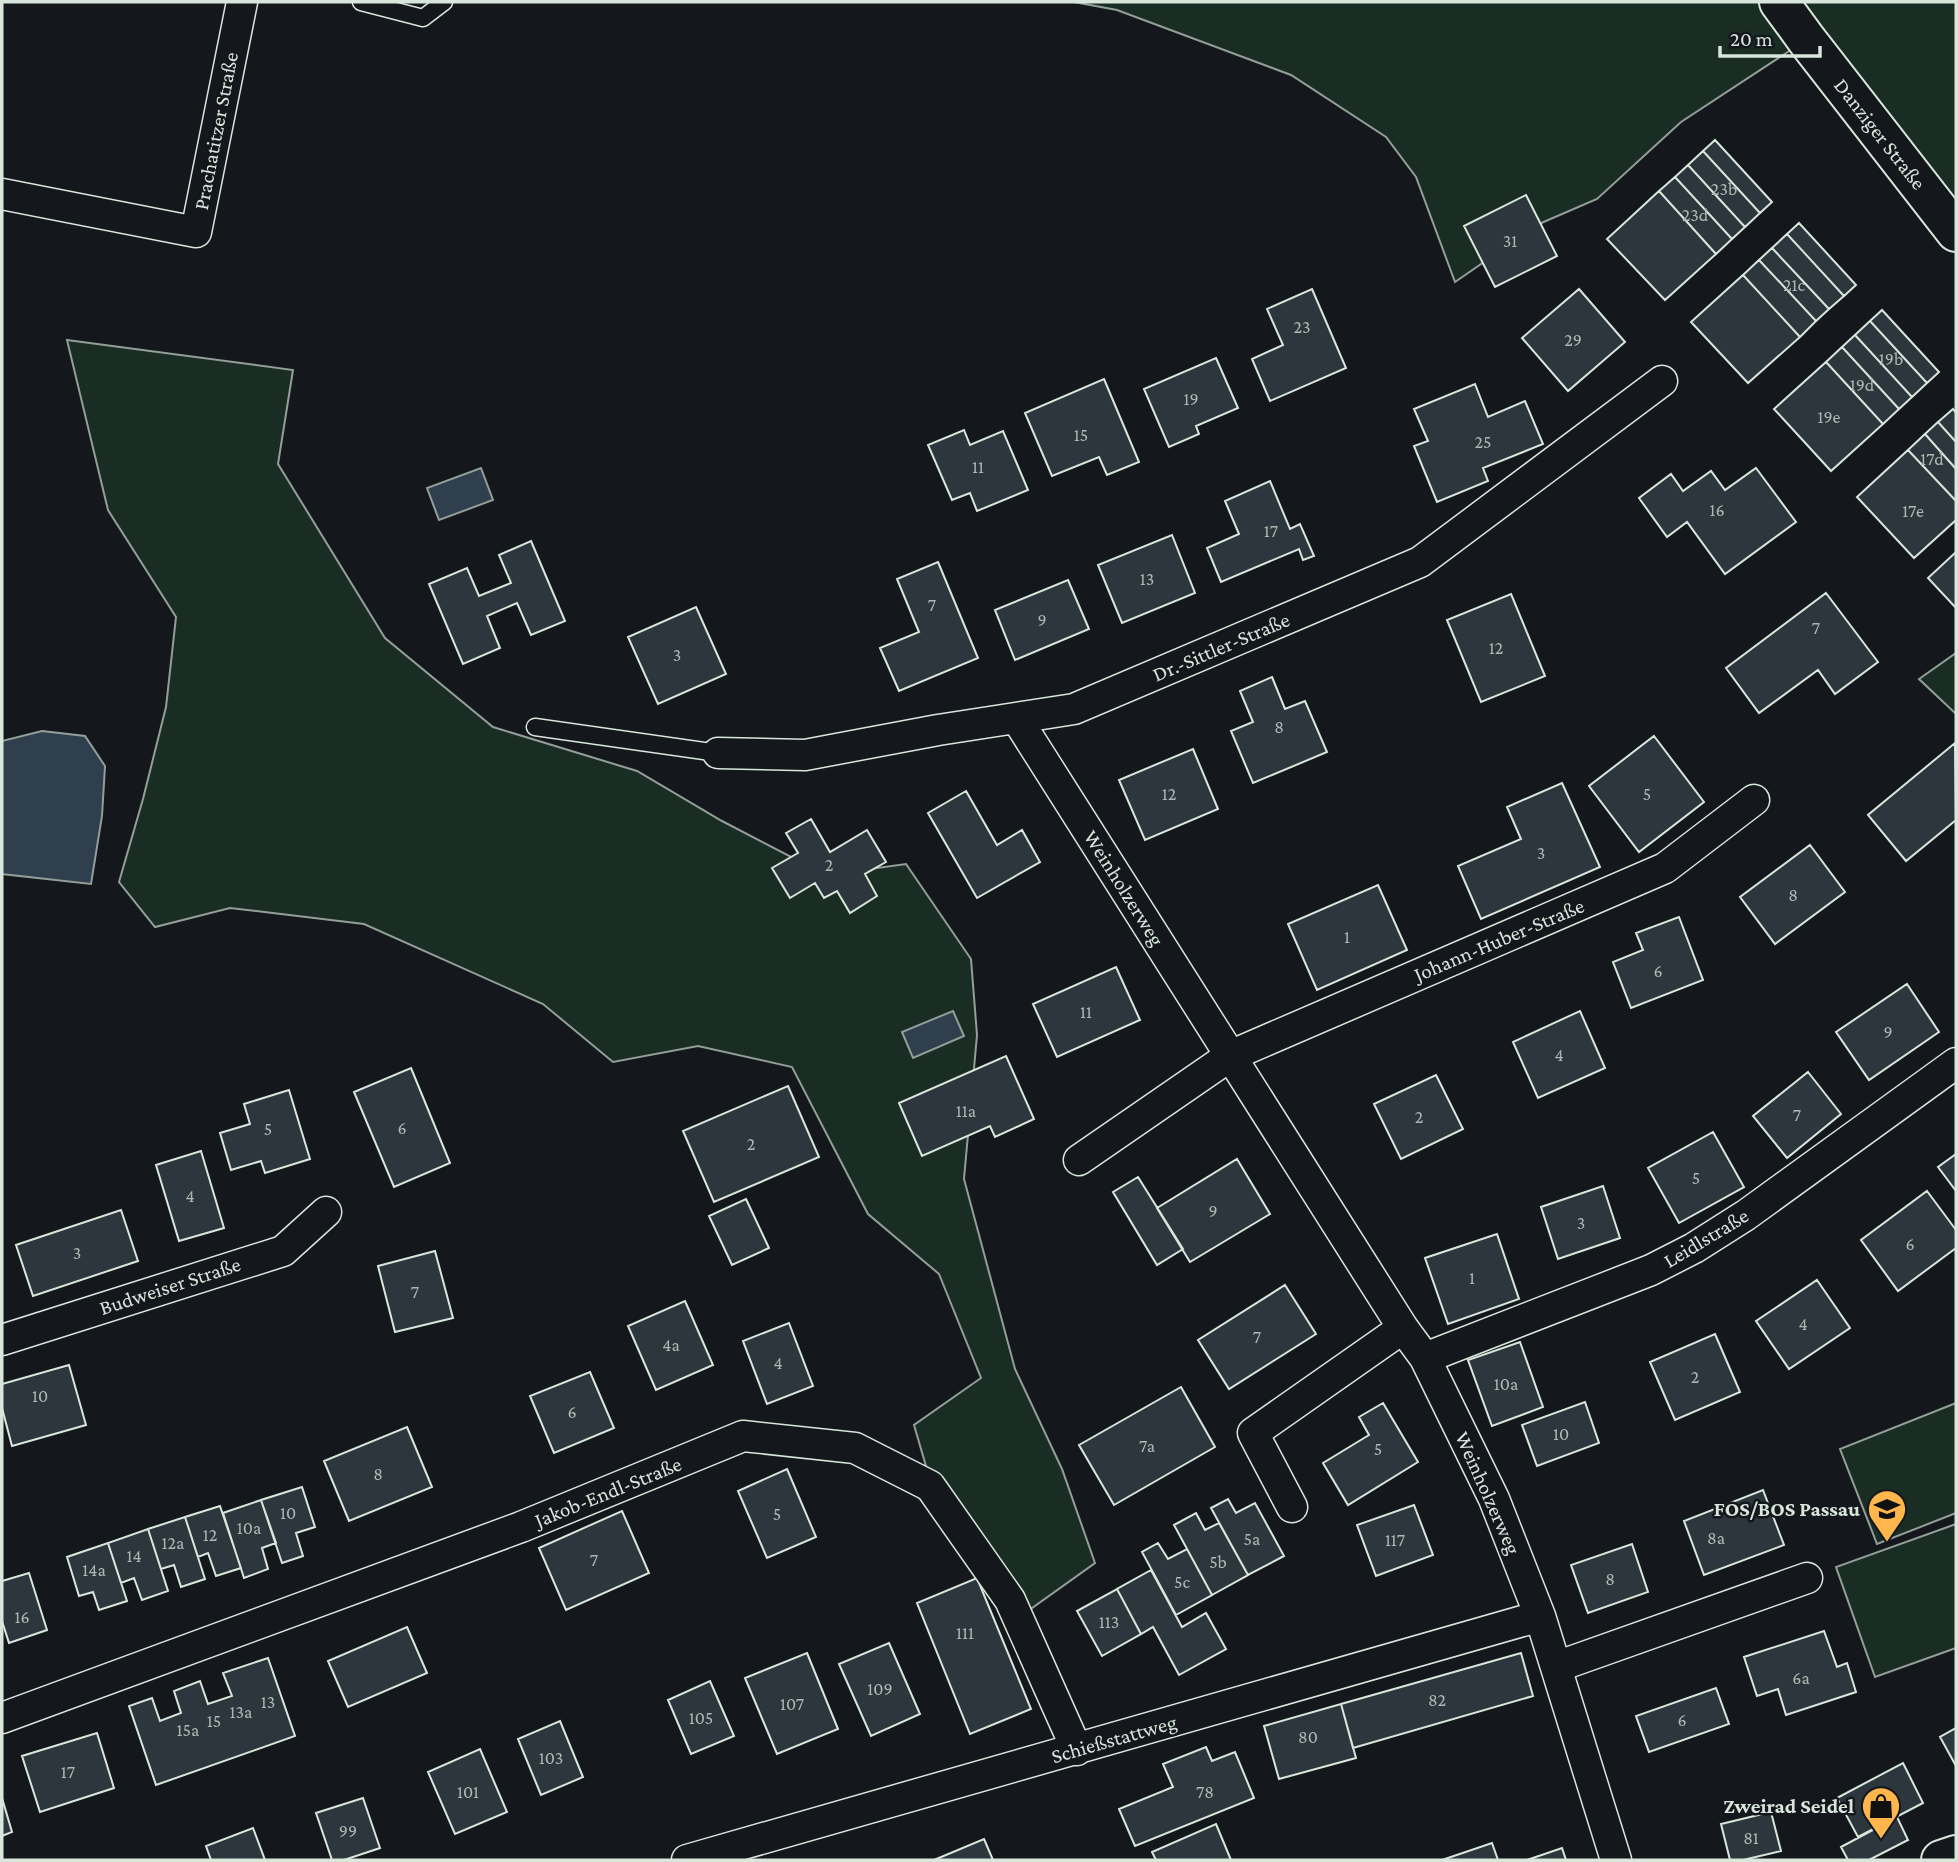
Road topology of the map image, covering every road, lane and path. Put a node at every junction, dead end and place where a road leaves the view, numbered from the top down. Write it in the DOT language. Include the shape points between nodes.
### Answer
graph roads {
  1 [pos="242,2"];
  2 [pos="360,2"];
  3 [pos="444,2"];
  4 [pos="1779,2"];
  5 [pos="2,194"];
  6 [pos="1956,232"];
  7 [pos="1662,381"];
  8 [pos="1017,719"];
  9 [pos="535,727"];
  10 [pos="718,753"];
  11 [pos="1754,800"];
  12 [pos="1230,1056"];
  13 [pos="1956,1063"];
  14 [pos="1079,1160"];
  15 [pos="326,1212"];
  16 [pos="1404,1328"];
  17 [pos="2,1340"];
  18 [pos="1425,1358"];
  19 [pos="1292,1507"];
  20 [pos="1807,1578"];
  21 [pos="1540,1616"];
  22 [pos="1556,1667"];
  23 [pos="2,1718"];
  24 [pos="1077,1750"];
  25 [pos="1956,1855"];
  26 [pos="690,1860"];
  27 [pos="1616,1860"];
  28 [pos="1941,1860"];
  1 -- 5 [label="street, Prachatitzer Straße" via="196,232"];
  2 -- 3 [label="lane" via="423,18"];
  4 -- 6 [label="street, Danziger Straße"];
  7 -- 8 [label="street, Dr.-Sittler-Straße" via="1420,562 1074,709"];
  8 -- 10 [label="street, Dr.-Sittler-Straße" via="805,755"];
  8 -- 12 [label="street, Weinholzerweg"];
  9 -- 10 [label="lane"];
  11 -- 12 [label="street, Johann-Huber-Straße" via="1665,868"];
  12 -- 14 [label="street"];
  12 -- 16 [label="street, Weinholzerweg"];
  13 -- 18 [label="street, Leidlstraße" via="1694,1248 1651,1270"];
  15 -- 17 [label="street, Budweiser Straße" via="283,1251"];
  16 -- 18 [label="street, Weinholzerweg"];
  16 -- 19 [label="street" via="1253,1433"];
  18 -- 21 [label="street, Weinholzerweg" via="1494,1499"];
  20 -- 22 [label="street"];
  21 -- 22 [label="street, Weinholzerweg"];
  21 -- 24 [label="street, Schießstattweg"];
  22 -- 27 [label="street, Weinholzerweg"];
  23 -- 24 [label="street, Jakob-Endl-Straße" via="521,1527 743,1436 855,1448 930,1486 1010,1600"];
  24 -- 26 [label="street, Schießstattweg"];
  25 -- 28 [label="street"];
}
